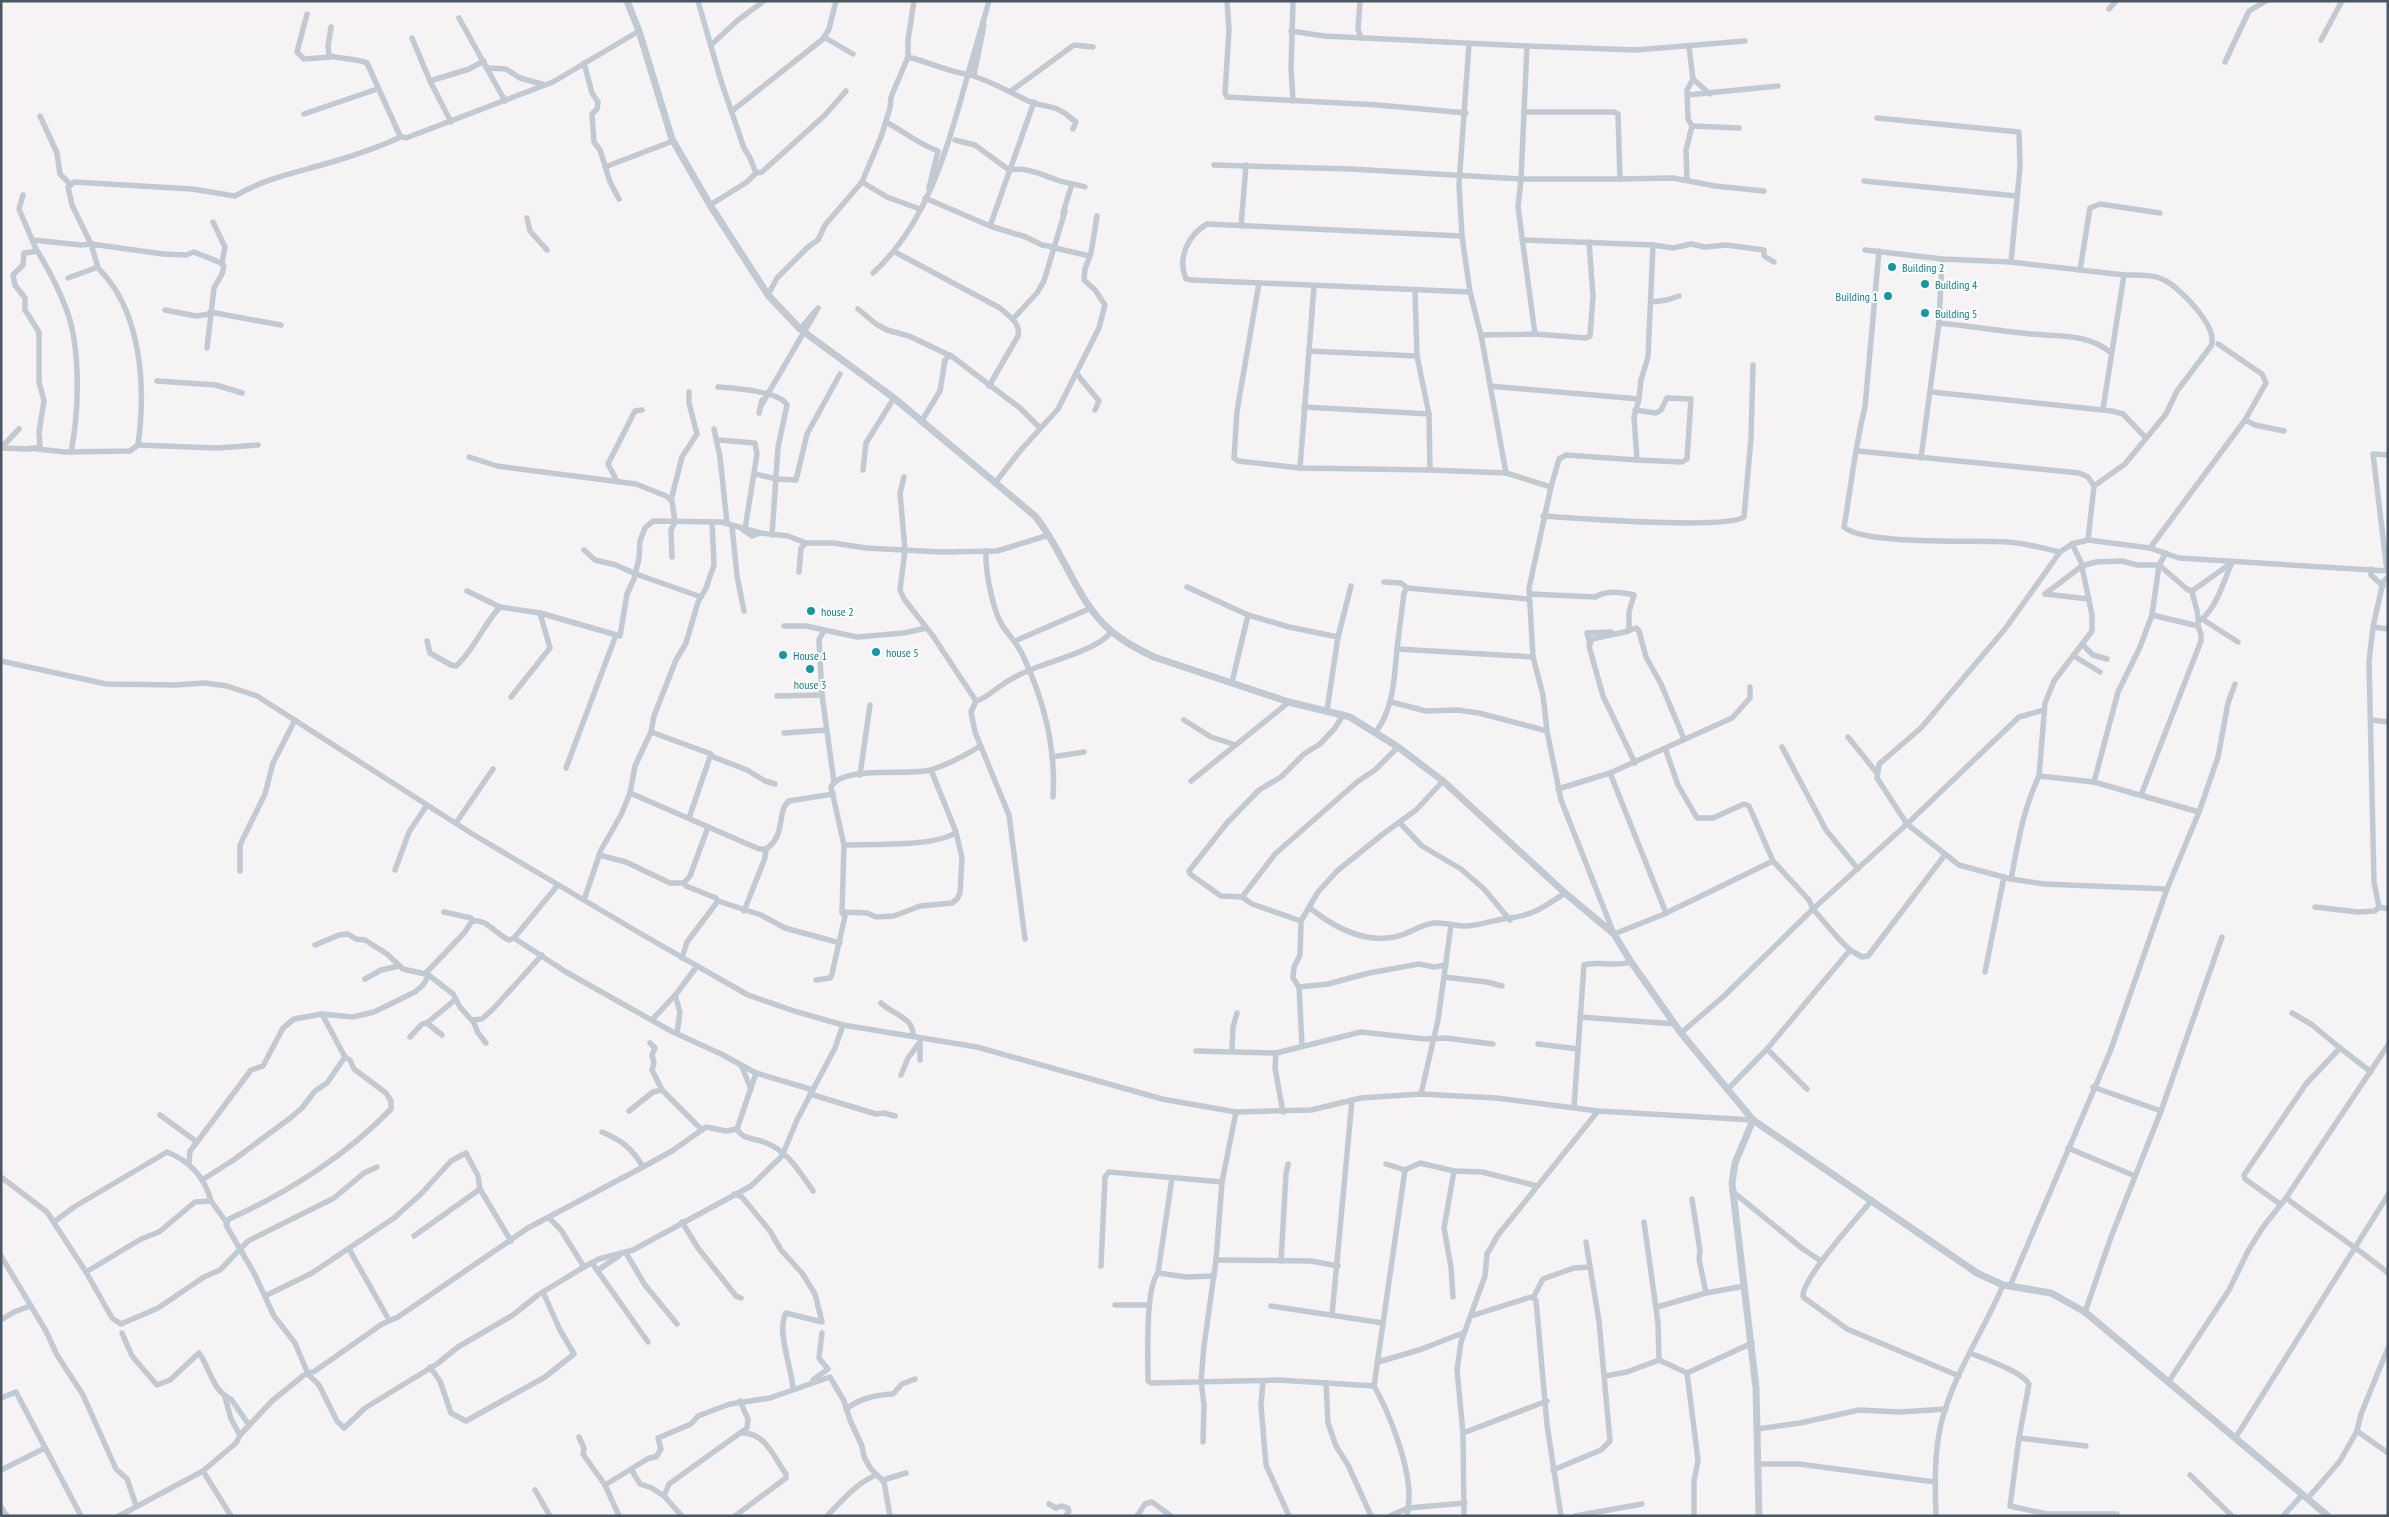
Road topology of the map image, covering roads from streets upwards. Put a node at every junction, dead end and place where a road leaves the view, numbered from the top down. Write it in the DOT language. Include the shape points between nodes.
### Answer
graph roads {
  1 [pos="627,1"];
  2 [pos="698,1"];
  3 [pos="764,1"];
  4 [pos="836,1"];
  5 [pos="914,1"];
  6 [pos="989,1"];
  7 [pos="1227,1"];
  8 [pos="1293,1"];
  9 [pos="1360,1"];
  10 [pos="2116,1"];
  11 [pos="2266,1"];
  12 [pos="2342,1"];
  13 [pos="2109,9"];
  14 [pos="307,14"];
  15 [pos="459,18"];
  16 [pos="331,27"];
  17 [pos="639,31"];
  18 [pos="1291,31"];
  19 [pos="824,37"];
  20 [pos="412,38"];
  21 [pos="1361,38"];
  22 [pos="2321,40"];
  23 [pos="1745,41"];
  24 [pos="1469,44"];
  25 [pos="711,45"];
  26 [pos="1527,46"];
  27 [pos="1689,46"];
  28 [pos="1093,47"];
  29 [pos="853,54"];
  30 [pos="331,57"];
  31 [pos="908,57"];
  32 [pos="484,61"];
  33 [pos="2225,62"];
  34 [pos="584,63"];
  35 [pos="488,68"];
  36 [pos="971,74"];
  37 [pos="1693,78"];
  38 [pos="430,82"];
  39 [pos="546,85"];
  40 [pos="1778,86"];
  41 [pos="377,89"];
  42 [pos="846,91"];
  43 [pos="1011,91"];
  44 [pos="1710,94"];
  45 [pos="1687,95"];
  46 [pos="505,101"];
  47 [pos="1293,101"];
  48 [pos="1034,102"];
  49 [pos="732,110"];
  50 [pos="1524,112"];
  51 [pos="1466,113"];
  52 [pos="304,114"];
  53 [pos="40,116"];
  54 [pos="1877,118"];
  55 [pos="1072,119"];
  56 [pos="451,122"];
  57 [pos="886,122"];
  58 [pos="1692,126"];
  59 [pos="1739,128"];
  60 [pos="1073,129"];
  61 [pos="401,137"];
  62 [pos="955,140"];
  63 [pos="673,141"];
  64 [pos="1214,165"];
  65 [pos="1246,165"];
  66 [pos="605,167"];
  67 [pos="1009,170"];
  68 [pos="756,174"];
  69 [pos="1459,174"];
  70 [pos="1620,179"];
  71 [pos="1687,179"];
  72 [pos="1521,180"];
  73 [pos="1864,181"];
  74 [pos="862,182"];
  75 [pos="1072,184"];
  76 [pos="71,185"];
  77 [pos="1085,186"];
  78 [pos="1764,191"];
  79 [pos="23,195"];
  80 [pos="926,196"];
  81 [pos="2017,196"];
  82 [pos="618,199"];
  83 [pos="710,205"];
  84 [pos="920,209"];
  85 [pos="1065,211"];
  86 [pos="2160,214"];
  87 [pos="1096,216"];
  88 [pos="526,218"];
  89 [pos="213,222"];
  90 [pos="990,226"];
  91 [pos="1240,226"];
  92 [pos="1462,236"];
  93 [pos="33,240"];
  94 [pos="1522,240"];
  95 [pos="1588,242"];
  96 [pos="91,244"];
  97 [pos="1653,245"];
  98 [pos="1054,248"];
  99 [pos="36,249"];
  100 [pos="547,250"];
  101 [pos="1865,250"];
  102 [pos="1879,251"];
  103 [pos="895,252"];
  104 [pos="1090,256"];
  105 [pos="1942,259"];
  106 [pos="1774,262"];
  107 [pos="2011,262"];
  108 [pos="222,263"];
  109 [pos="97,267"];
  110 [pos="2080,270"];
  111 [pos="873,273"];
  112 [pos="2124,275"];
  113 [pos="68,278"];
  114 [pos="1259,283"];
  115 [pos="1314,286"];
  116 [pos="1415,290"];
  117 [pos="1470,292"];
  118 [pos="768,295"];
  119 [pos="1679,296"];
  120 [pos="1652,302"];
  121 [pos="858,309"];
  122 [pos="165,310"];
  123 [pos="210,313"];
  124 [pos="1014,319"];
  125 [pos="1939,323"];
  126 [pos="281,325"];
  127 [pos="800,329"];
  128 [pos="1535,334"];
  129 [pos="1481,335"];
  130 [pos="2218,344"];
  131 [pos="207,348"];
  132 [pos="1309,351"];
  133 [pos="2111,353"];
  134 [pos="1417,356"];
  135 [pos="953,358"];
  136 [pos="1753,366"];
  137 [pos="1076,373"];
  138 [pos="840,374"];
  139 [pos="157,381"];
  140 [pos="989,386"];
  141 [pos="1490,386"];
  142 [pos="718,387"];
  143 [pos="690,392"];
  144 [pos="1932,392"];
  145 [pos="242,393"];
  146 [pos="762,394"];
  147 [pos="894,398"];
  148 [pos="1639,399"];
  149 [pos="762,404"];
  150 [pos="1304,407"];
  151 [pos="2103,409"];
  152 [pos="642,410"];
  153 [pos="1095,410"];
  154 [pos="1635,410"];
  155 [pos="759,412"];
  156 [pos="1429,414"];
  157 [pos="2245,420"];
  158 [pos="920,422"];
  159 [pos="19,428"];
  160 [pos="1040,428"];
  161 [pos="714,429"];
  162 [pos="2284,431"];
  163 [pos="2146,438"];
  164 [pos="719,440"];
  165 [pos="138,445"];
  166 [pos="258,445"];
  167 [pos="2,448"];
  168 [pos="34,449"];
  169 [pos="71,452"];
  170 [pos="1858,452"];
  171 [pos="2388,455"];
  172 [pos="469,457"];
  173 [pos="1921,458"];
  174 [pos="1637,460"];
  175 [pos="1300,468"];
  176 [pos="863,470"];
  177 [pos="1430,470"];
  178 [pos="1506,473"];
  179 [pos="754,474"];
  180 [pos="904,477"];
  181 [pos="777,479"];
  182 [pos="617,481"];
  183 [pos="995,482"];
  184 [pos="2094,486"];
  185 [pos="1551,487"];
  186 [pos="671,500"];
  187 [pos="1543,516"];
  188 [pos="675,522"];
  189 [pos="712,523"];
  190 [pos="729,524"];
  191 [pos="743,528"];
  192 [pos="772,534"];
  193 [pos="1050,536"];
  194 [pos="2088,540"];
  195 [pos="806,543"];
  196 [pos="2072,544"];
  197 [pos="2150,548"];
  198 [pos="584,550"];
  199 [pos="905,550"];
  200 [pos="986,552"];
  201 [pos="2060,552"];
  202 [pos="2166,553"];
  203 [pos="672,557"];
  204 [pos="2232,562"];
  205 [pos="2159,565"];
  206 [pos="2082,566"];
  207 [pos="2371,569"];
  208 [pos="2388,571"];
  209 [pos="799,572"];
  210 [pos="636,574"];
  211 [pos="2388,577"];
  212 [pos="1384,582"];
  213 [pos="1351,586"];
  214 [pos="2383,586"];
  215 [pos="1187,587"];
  216 [pos="1408,588"];
  217 [pos="2189,590"];
  218 [pos="467,591"];
  219 [pos="1529,596"];
  220 [pos="701,597"];
  221 [pos="2088,599"];
  222 [pos="500,607"];
  223 [pos="1091,608"];
  224 [pos="744,610"];
  225 [pos="540,613"];
  226 [pos="2152,614"];
  227 [pos="1248,615"];
  228 [pos="784,626"];
  229 [pos="2198,626"];
  230 [pos="2373,627"];
  231 [pos="926,628"];
  232 [pos="2388,628"];
  233 [pos="1110,631"];
  234 [pos="1628,631"];
  235 [pos="823,632"];
  236 [pos="616,635"];
  237 [pos="1338,637"];
  238 [pos="428,641"];
  239 [pos="1015,641"];
  240 [pos="2238,642"];
  241 [pos="2083,645"];
  242 [pos="1397,649"];
  243 [pos="2074,656"];
  244 [pos="1533,657"];
  245 [pos="2107,659"];
  246 [pos="1,661"];
  247 [pos="1030,670"];
  248 [pos="2100,672"];
  249 [pos="1232,682"];
  250 [pos="2236,684"];
  251 [pos="1750,687"];
  252 [pos="822,694"];
  253 [pos="777,696"];
  254 [pos="511,697"];
  255 [pos="976,701"];
  256 [pos="1289,702"];
  257 [pos="1391,702"];
  258 [pos="870,706"];
  259 [pos="1327,710"];
  260 [pos="2044,710"];
  261 [pos="1343,715"];
  262 [pos="295,720"];
  263 [pos="1184,720"];
  264 [pos="2372,720"];
  265 [pos="2388,722"];
  266 [pos="826,730"];
  267 [pos="1547,731"];
  268 [pos="651,732"];
  269 [pos="1376,732"];
  270 [pos="784,733"];
  271 [pos="1848,737"];
  272 [pos="1684,739"];
  273 [pos="1236,745"];
  274 [pos="980,746"];
  275 [pos="1398,747"];
  276 [pos="1782,747"];
  277 [pos="1665,748"];
  278 [pos="1084,752"];
  279 [pos="711,756"];
  280 [pos="1052,757"];
  281 [pos="1635,763"];
  282 [pos="566,768"];
  283 [pos="494,769"];
  284 [pos="931,770"];
  285 [pos="1610,773"];
  286 [pos="1877,773"];
  287 [pos="860,775"];
  288 [pos="2039,776"];
  289 [pos="1191,780"];
  290 [pos="1443,781"];
  291 [pos="834,782"];
  292 [pos="2094,782"];
  293 [pos="775,784"];
  294 [pos="1558,789"];
  295 [pos="630,794"];
  296 [pos="833,794"];
  297 [pos="2141,795"];
  298 [pos="1053,797"];
  299 [pos="427,805"];
  300 [pos="2199,812"];
  301 [pos="689,818"];
  302 [pos="456,823"];
  303 [pos="1400,823"];
  304 [pos="1907,824"];
  305 [pos="708,827"];
  306 [pos="956,832"];
  307 [pos="844,845"];
  308 [pos="766,849"];
  309 [pos="600,855"];
  310 [pos="1944,856"];
  311 [pos="1773,861"];
  312 [pos="1858,868"];
  313 [pos="395,870"];
  314 [pos="240,871"];
  315 [pos="2004,877"];
  316 [pos="2011,879"];
  317 [pos="684,883"];
  318 [pos="558,885"];
  319 [pos="2167,889"];
  320 [pos="1565,893"];
  321 [pos="1242,897"];
  322 [pos="584,900"];
  323 [pos="718,901"];
  324 [pos="2315,907"];
  325 [pos="2379,907"];
  326 [pos="1310,908"];
  327 [pos="1813,909"];
  328 [pos="2388,909"];
  329 [pos="744,911"];
  330 [pos="444,912"];
  331 [pos="842,912"];
  332 [pos="1666,913"];
  333 [pos="1301,920"];
  334 [pos="1510,920"];
  335 [pos="472,921"];
  336 [pos="1451,925"];
  337 [pos="1614,934"];
  338 [pos="2222,937"];
  339 [pos="514,938"];
  340 [pos="1025,939"];
  341 [pos="840,943"];
  342 [pos="315,945"];
  343 [pos="1850,950"];
  344 [pos="542,955"];
  345 [pos="682,958"];
  346 [pos="1631,962"];
  347 [pos="1446,965"];
  348 [pos="399,966"];
  349 [pos="697,966"];
  350 [pos="1985,972"];
  351 [pos="427,974"];
  352 [pos="1444,977"];
  353 [pos="365,979"];
  354 [pos="816,980"];
  355 [pos="1502,986"];
  356 [pos="1299,987"];
  357 [pos="676,995"];
  358 [pos="456,999"];
  359 [pos="881,1003"];
  360 [pos="1238,1013"];
  361 [pos="2292,1013"];
  362 [pos="322,1014"];
  363 [pos="1580,1018"];
  364 [pos="472,1020"];
  365 [pos="652,1020"];
  366 [pos="427,1023"];
  367 [pos="843,1024"];
  368 [pos="1675,1024"];
  369 [pos="1681,1033"];
  370 [pos="677,1034"];
  371 [pos="442,1035"];
  372 [pos="913,1035"];
  373 [pos="410,1037"];
  374 [pos="920,1039"];
  375 [pos="1432,1039"];
  376 [pos="486,1043"];
  377 [pos="650,1043"];
  378 [pos="1493,1044"];
  379 [pos="1538,1044"];
  380 [pos="1302,1045"];
  381 [pos="2388,1045"];
  382 [pos="1578,1048"];
  383 [pos="2340,1048"];
  384 [pos="1767,1049"];
  385 [pos="1232,1050"];
  386 [pos="1196,1051"];
  387 [pos="1276,1053"];
  388 [pos="345,1056"];
  389 [pos="920,1060"];
  390 [pos="742,1067"];
  391 [pos="2371,1072"];
  392 [pos="756,1074"];
  393 [pos="901,1075"];
  394 [pos="2093,1088"];
  395 [pos="751,1089"];
  396 [pos="1807,1089"];
  397 [pos="662,1090"];
  398 [pos="1727,1090"];
  399 [pos="812,1092"];
  400 [pos="1421,1094"];
  401 [pos="1352,1100"];
  402 [pos="1574,1107"];
  403 [pos="1598,1110"];
  404 [pos="629,1111"];
  405 [pos="2161,1111"];
  406 [pos="1236,1112"];
  407 [pos="1283,1112"];
  408 [pos="160,1116"];
  409 [pos="895,1116"];
  410 [pos="1753,1120"];
  411 [pos="737,1129"];
  412 [pos="702,1130"];
  413 [pos="602,1132"];
  414 [pos="197,1142"];
  415 [pos="2068,1148"];
  416 [pos="783,1152"];
  417 [pos="189,1164"];
  418 [pos="1288,1164"];
  419 [pos="1386,1164"];
  420 [pos="643,1166"];
  421 [pos="377,1167"];
  422 [pos="1405,1170"];
  423 [pos="1454,1171"];
  424 [pos="2135,1176"];
  425 [pos="1,1177"];
  426 [pos="1172,1178"];
  427 [pos="202,1180"];
  428 [pos="1222,1182"];
  429 [pos="1536,1186"];
  430 [pos="480,1189"];
  431 [pos="746,1189"];
  432 [pos="813,1191"];
  433 [pos="1732,1191"];
  434 [pos="734,1194"];
  435 [pos="2388,1195"];
  436 [pos="742,1197"];
  437 [pos="2286,1198"];
  438 [pos="1692,1199"];
  439 [pos="1872,1200"];
  440 [pos="211,1201"];
  441 [pos="2280,1204"];
  442 [pos="549,1218"];
  443 [pos="54,1222"];
  444 [pos="227,1222"];
  445 [pos="682,1222"];
  446 [pos="1644,1222"];
  447 [pos="414,1236"];
  448 [pos="511,1240"];
  449 [pos="1586,1242"];
  450 [pos="2355,1246"];
  451 [pos="240,1249"];
  452 [pos="349,1249"];
  453 [pos="624,1253"];
  454 [pos="1,1256"];
  455 [pos="1216,1260"];
  456 [pos="1281,1260"];
  457 [pos="1821,1261"];
  458 [pos="592,1262"];
  459 [pos="1102,1266"];
  460 [pos="1338,1266"];
  461 [pos="584,1267"];
  462 [pos="1590,1267"];
  463 [pos="598,1270"];
  464 [pos="86,1272"];
  465 [pos="1158,1273"];
  466 [pos="2388,1273"];
  467 [pos="1214,1276"];
  468 [pos="2006,1285"];
  469 [pos="1745,1286"];
  470 [pos="543,1292"];
  471 [pos="1706,1293"];
  472 [pos="265,1296"];
  473 [pos="1453,1297"];
  474 [pos="741,1298"];
  475 [pos="1533,1298"];
  476 [pos="1116,1305"];
  477 [pos="1149,1305"];
  478 [pos="30,1306"];
  479 [pos="1271,1306"];
  480 [pos="1656,1307"];
  481 [pos="2085,1312"];
  482 [pos="1332,1315"];
  483 [pos="1471,1316"];
  484 [pos="1,1320"];
  485 [pos="389,1320"];
  486 [pos="1383,1323"];
  487 [pos="677,1324"];
  488 [pos="122,1333"];
  489 [pos="822,1333"];
  490 [pos="1463,1333"];
  491 [pos="648,1342"];
  492 [pos="1752,1343"];
  493 [pos="2388,1348"];
  494 [pos="1970,1353"];
  495 [pos="1659,1360"];
  496 [pos="1378,1362"];
  497 [pos="430,1367"];
  498 [pos="308,1374"];
  499 [pos="1687,1374"];
  500 [pos="1605,1376"];
  501 [pos="1959,1376"];
  502 [pos="916,1379"];
  503 [pos="1201,1381"];
  504 [pos="1263,1381"];
  505 [pos="2169,1381"];
  506 [pos="1326,1383"];
  507 [pos="795,1386"];
  508 [pos="1374,1386"];
  509 [pos="225,1397"];
  510 [pos="1,1398"];
  511 [pos="740,1401"];
  512 [pos="1547,1401"];
  513 [pos="1946,1409"];
  514 [pos="846,1410"];
  515 [pos="249,1425"];
  516 [pos="1757,1429"];
  517 [pos="2357,1431"];
  518 [pos="1463,1433"];
  519 [pos="741,1434"];
  520 [pos="240,1435"];
  521 [pos="579,1437"];
  522 [pos="2236,1437"];
  523 [pos="2019,1438"];
  524 [pos="1203,1442"];
  525 [pos="2086,1446"];
  526 [pos="45,1448"];
  527 [pos="2388,1453"];
  528 [pos="1759,1464"];
  529 [pos="870,1468"];
  530 [pos="631,1469"];
  531 [pos="1,1470"];
  532 [pos="1552,1470"];
  533 [pos="202,1472"];
  534 [pos="906,1473"];
  535 [pos="876,1475"];
  536 [pos="2190,1475"];
  537 [pos="869,1477"];
  538 [pos="883,1480"];
  539 [pos="1935,1482"];
  540 [pos="605,1485"];
  541 [pos="535,1490"];
  542 [pos="664,1496"];
  543 [pos="2306,1496"];
  544 [pos="1465,1503"];
  545 [pos="1049,1504"];
  546 [pos="1642,1504"];
  547 [pos="136,1505"];
  548 [pos="1,1507"];
  549 [pos="1408,1508"];
  550 [pos="2117,1514"];
  551 [pos="2047,1515"];
  552 [pos="7,1516"];
  553 [pos="81,1516"];
  554 [pos="119,1516"];
  555 [pos="231,1516"];
  556 [pos="550,1516"];
  557 [pos="619,1516"];
  558 [pos="682,1516"];
  559 [pos="735,1516"];
  560 [pos="827,1516"];
  561 [pos="890,1516"];
  562 [pos="1066,1516"];
  563 [pos="1137,1516"];
  564 [pos="1170,1516"];
  565 [pos="1289,1516"];
  566 [pos="1372,1516"];
  567 [pos="1390,1516"];
  568 [pos="1407,1516"];
  569 [pos="1464,1516"];
  570 [pos="1561,1516"];
  571 [pos="1575,1516"];
  572 [pos="1694,1516"];
  573 [pos="1759,1516"];
  574 [pos="1936,1516"];
  575 [pos="2232,1516"];
  576 [pos="2283,1516"];
  577 [pos="2328,1516"];
  1 -- 17 [label="street"];
  2 -- 25 [label="street"];
  3 -- 25 [label="street"];
  4 -- 19 [label="street"];
  5 -- 31 [label="street"];
  6 -- 36 [label="street"];
  7 -- 47 [label="street" via="1229,30 1225,95"];
  8 -- 18 [label="street"];
  9 -- 21 [label="street" via="1358,29"];
  10 -- 13 [label="street"];
  11 -- 33 [label="street" via="2250,11"];
  12 -- 22 [label="street"];
  14 -- 30 [label="street" via="297,52 304,59"];
  15 -- 32 [label="street"];
  16 -- 30 [label="street" via="328,46"];
  17 -- 34 [label="street"];
  17 -- 63 [label="street"];
  18 -- 21 [label="street"];
  18 -- 47 [label="street"];
  19 -- 29 [label="street"];
  19 -- 49 [label="street"];
  20 -- 38 [label="street"];
  21 -- 24 [label="street"];
  23 -- 27 [label="street"];
  24 -- 26 [label="street"];
  24 -- 51 [label="street"];
  25 -- 49 [label="street"];
  26 -- 27 [label="street" via="1636,50"];
  26 -- 50 [label="street"];
  27 -- 37 [label="street"];
  28 -- 43 [label="street" via="1074,45"];
  30 -- 41 [label="street" via="367,63"];
  31 -- 36 [label="street" via="947,71"];
  31 -- 57 [label="street" via="891,97"];
  32 -- 35 [label="street"];
  32 -- 38 [label="street"];
  34 -- 39 [label="street"];
  34 -- 66 [label="street" via="598,102 592,114 594,142"];
  35 -- 39 [label="street" via="506,69 520,78"];
  35 -- 46 [label="street"];
  36 -- 36 [label="street" via="984,25"];
  36 -- 43 [label="street"];
  36 -- 55 [label="street" via="1008,91 1024,94"];
  36 -- 80 [label="street" via="942,166"];
  37 -- 44 [label="street"];
  37 -- 45 [label="street"];
  38 -- 56 [label="street"];
  39 -- 46 [label="street"];
  40 -- 44 [label="street"];
  41 -- 52 [label="street"];
  41 -- 61 [label="street"];
  42 -- 68 [label="street" via="825,115"];
  43 -- 48 [label="street"];
  44 -- 45 [label="street"];
  45 -- 58 [label="street" via="1688,119"];
  46 -- 56 [label="street"];
  47 -- 51 [label="street"];
  48 -- 55 [label="street" via="1058,108"];
  48 -- 67 [label="street"];
  49 -- 68 [label="street"];
  50 -- 70 [label="street" via="1618,114"];
  50 -- 72 [label="street"];
  51 -- 69 [label="street"];
  53 -- 76 [label="street" via="57,153 60,174"];
  54 -- 81 [label="street" via="2017,130 2020,135 2020,167"];
  55 -- 60 [label="street" via="1076,122"];
  56 -- 61 [label="street" via="412,137"];
  57 -- 74 [label="street"];
  57 -- 80 [label="street" via="938,151"];
  58 -- 59 [label="street"];
  58 -- 71 [label="street" via="1686,150"];
  61 -- 76 [label="street" via="250,187 235,196 192,189 74,182"];
  62 -- 67 [label="street" via="975,145"];
  63 -- 66 [label="street"];
  63 -- 83 [label="street"];
  64 -- 65 [label="street"];
  65 -- 69 [label="street"];
  65 -- 91 [label="street"];
  66 -- 82 [label="street"];
  67 -- 75 [label="street" via="1022,168"];
  67 -- 90 [label="street"];
  68 -- 83 [label="street"];
  69 -- 72 [label="street"];
  69 -- 92 [label="street"];
  70 -- 71 [label="street"];
  70 -- 72 [label="street"];
  71 -- 78 [label="street"];
  72 -- 94 [label="street" via="1518,207"];
  73 -- 81 [label="street"];
  74 -- 84 [label="street" via="886,197"];
  74 -- 118 [label="street" via="825,225 818,240 777,278"];
  75 -- 77 [label="street"];
  75 -- 98 [label="street"];
  76 -- 96 [label="street" via="68,187 72,205"];
  79 -- 93 [label="street" via="19,210"];
  80 -- 84 [label="street"];
  80 -- 90 [label="street"];
  81 -- 107 [label="street"];
  83 -- 118 [label="street"];
  84 -- 103 [label="street"];
  85 -- 98 [label="street"];
  86 -- 110 [label="street" via="2100,204 2090,208"];
  87 -- 104 [label="street"];
  88 -- 100 [label="street" via="530,231"];
  89 -- 108 [label="street" via="225,247"];
  90 -- 98 [label="street"];
  91 -- 92 [label="street"];
  91 -- 114 [label="street" via="1207,224 1196,230 1184,250 1183,272 1186,279 1192,280"];
  92 -- 117 [label="street"];
  93 -- 96 [label="street"];
  93 -- 99 [label="street"];
  94 -- 95 [label="street"];
  94 -- 128 [label="street"];
  95 -- 97 [label="street"];
  95 -- 128 [label="street" via="1592,296 1590,336"];
  96 -- 108 [label="street" via="163,254 194,252"];
  96 -- 109 [label="street"];
  97 -- 106 [label="street" via="1758,248"];
  97 -- 120 [label="street"];
  98 -- 104 [label="street"];
  98 -- 124 [label="street" via="1044,281"];
  99 -- 168 [label="street" via="24,253 23,264 13,275 15,285 25,298 26,310 39,332 39,382 44,401 40,448"];
  99 -- 169 [label="street" via="67,312 72,338 78,399"];
  101 -- 102 [label="street"];
  102 -- 105 [label="street"];
  102 -- 170 [label="street"];
  103 -- 111 [label="street"];
  103 -- 124 [label="street" via="1000,308"];
  104 -- 137 [label="street" via="1084,280 1095,290 1105,305 1105,311"];
  105 -- 107 [label="street"];
  105 -- 125 [label="street"];
  107 -- 110 [label="street"];
  108 -- 123 [label="street" via="224,270 214,288"];
  109 -- 113 [label="street"];
  109 -- 165 [label="street" via="109,279 128,313 136,344 141,426"];
  110 -- 112 [label="street"];
  112 -- 133 [label="street"];
  112 -- 163 [label="street" via="2145,275 2165,280 2206,323 2213,341 2177,391 2166,414"];
  114 -- 115 [label="street"];
  114 -- 175 [label="street" via="1237,411 1234,458"];
  115 -- 116 [label="street"];
  115 -- 132 [label="street"];
  116 -- 117 [label="street"];
  116 -- 134 [label="street"];
  117 -- 129 [label="street"];
  118 -- 127 [label="street"];
  119 -- 120 [label="street"];
  120 -- 148 [label="street" via="1648,357"];
  121 -- 135 [label="street" via="887,330 904,334"];
  122 -- 123 [label="street" via="196,316"];
  123 -- 126 [label="street"];
  123 -- 131 [label="street"];
  124 -- 140 [label="street" via="1018,336"];
  125 -- 133 [label="street" via="2077,337 2095,342"];
  125 -- 144 [label="street"];
  127 -- 147 [label="street"];
  127 -- 149 [label="street" via="818,308"];
  128 -- 129 [label="street"];
  129 -- 141 [label="street"];
  130 -- 157 [label="street" via="2262,374 2266,383"];
  132 -- 134 [label="street"];
  132 -- 150 [label="street"];
  133 -- 151 [label="street"];
  134 -- 156 [label="street"];
  136 -- 187 [label="street" via="1744,517 1739,520 1659,522"];
  137 -- 153 [label="street" via="1099,401"];
  137 -- 160 [label="street" via="1058,409"];
  138 -- 181 [label="street" via="807,434 796,480"];
  139 -- 145 [label="street" via="216,385"];
  140 -- 158 [label="street" via="954,357 948,356 940,391"];
  140 -- 160 [label="street" via="1020,408"];
  141 -- 148 [label="street"];
  141 -- 178 [label="street"];
  142 -- 146 [label="street"];
  143 -- 186 [label="street" via="689,403 697,434 682,457"];
  144 -- 151 [label="street"];
  144 -- 173 [label="street"];
  146 -- 149 [label="street"];
  146 -- 181 [label="street" via="785,401 787,405 778,447"];
  147 -- 158 [label="street"];
  147 -- 176 [label="street" via="866,443"];
  148 -- 154 [label="street"];
  149 -- 155 [label="street"];
  150 -- 156 [label="street"];
  150 -- 175 [label="street"];
  151 -- 163 [label="street" via="2123,414"];
  152 -- 182 [label="street" via="635,411 608,464"];
  154 -- 174 [label="street"];
  154 -- 174 [label="street" via="1659,413 1667,398 1691,399 1687,459 1682,462"];
  156 -- 177 [label="street"];
  157 -- 162 [label="street"];
  157 -- 197 [label="street"];
  158 -- 183 [label="street"];
  159 -- 167 [label="street"];
  160 -- 183 [label="street"];
  161 -- 190 [label="street"];
  163 -- 184 [label="street" via="2125,464"];
  164 -- 179 [label="street" via="755,443"];
  165 -- 166 [label="street" via="216,448"];
  165 -- 169 [label="street" via="130,451"];
  167 -- 168 [label="street"];
  168 -- 169 [label="street"];
  170 -- 173 [label="street"];
  170 -- 201 [label="street" via="1844,527 1848,532 1889,538 2007,542"];
  171 -- 208 [label="street" via="2373,454"];
  172 -- 182 [label="street" via="497,466"];
  173 -- 184 [label="street" via="2079,473 2088,477"];
  174 -- 185 [label="street" via="1566,455 1559,459"];
  175 -- 177 [label="street"];
  177 -- 178 [label="street"];
  178 -- 185 [label="street"];
  179 -- 181 [label="street"];
  179 -- 191 [label="street"];
  180 -- 199 [label="street" via="900,493"];
  181 -- 192 [label="street"];
  182 -- 186 [label="street" via="636,484"];
  183 -- 193 [label="street" via="1035,516"];
  184 -- 194 [label="street"];
  185 -- 187 [label="street"];
  186 -- 188 [label="street"];
  187 -- 219 [label="street" via="1531,569"];
  188 -- 189 [label="street"];
  188 -- 203 [label="street"];
  188 -- 210 [label="street" via="652,520 647,524 640,541"];
  189 -- 190 [label="street"];
  189 -- 220 [label="street" via="714,564"];
  190 -- 191 [label="street"];
  190 -- 224 [label="street"];
  191 -- 192 [label="street"];
  192 -- 195 [label="street"];
  193 -- 200 [label="street"];
  193 -- 223 [label="street"];
  194 -- 196 [label="street"];
  194 -- 197 [label="street"];
  195 -- 199 [label="street"];
  195 -- 209 [label="street" via="801,548"];
  196 -- 201 [label="street"];
  196 -- 206 [label="street"];
  197 -- 202 [label="street"];
  198 -- 210 [label="street" via="596,560"];
  199 -- 200 [label="street"];
  199 -- 231 [label="street" via="900,590"];
  200 -- 239 [label="street" via="986,574 998,616"];
  201 -- 286 [label="street" via="2005,629 1921,728 1879,764"];
  202 -- 204 [label="street" via="2179,558"];
  202 -- 205 [label="street"];
  204 -- 207 [label="street"];
  204 -- 217 [label="street"];
  204 -- 240 [label="street" via="2202,619"];
  205 -- 206 [label="street" via="2096,562"];
  205 -- 217 [label="street"];
  205 -- 226 [label="street"];
  206 -- 221 [label="street"];
  206 -- 221 [label="street" via="2045,594"];
  207 -- 208 [label="street"];
  207 -- 214 [label="street" via="2371,574"];
  210 -- 220 [label="street"];
  210 -- 236 [label="street" via="627,594 620,636"];
  211 -- 214 [label="street"];
  212 -- 216 [label="street" via="1401,583"];
  213 -- 237 [label="street"];
  214 -- 230 [label="street"];
  215 -- 227 [label="street"];
  216 -- 219 [label="street"];
  216 -- 242 [label="street" via="1404,593"];
  217 -- 229 [label="street" via="2199,616"];
  218 -- 222 [label="street"];
  219 -- 234 [label="street" via="1595,597 1604,592 1634,595"];
  219 -- 244 [label="street"];
  220 -- 268 [label="street" via="686,643 654,716"];
  221 -- 241 [label="street" via="2092,631"];
  222 -- 225 [label="street"];
  222 -- 238 [label="street" via="466,657 456,666 430,653"];
  223 -- 233 [label="street"];
  223 -- 239 [label="street"];
  225 -- 236 [label="street"];
  225 -- 254 [label="street" via="550,648"];
  226 -- 229 [label="street"];
  226 -- 292 [label="street" via="2118,692"];
  227 -- 237 [label="street" via="1289,628"];
  227 -- 249 [label="street"];
  228 -- 235 [label="street" via="806,626"];
  229 -- 297 [label="street" via="2201,641"];
  230 -- 232 [label="street"];
  230 -- 264 [label="street" via="2369,661"];
  231 -- 235 [label="street" via="864,637"];
  231 -- 255 [label="street"];
  233 -- 247 [label="street" via="1096,645"];
  233 -- 249 [label="street" via="1154,657"];
  234 -- 272 [label="street" via="1636,628 1639,631 1646,656"];
  234 -- 281 [label="street" via="1592,639 1589,646 1603,696"];
  235 -- 252 [label="street" via="819,640"];
  236 -- 282 [label="street"];
  237 -- 259 [label="street"];
  239 -- 247 [label="street"];
  241 -- 243 [label="street"];
  241 -- 245 [label="street" via="2093,655"];
  242 -- 244 [label="street"];
  242 -- 257 [label="street"];
  243 -- 248 [label="street"];
  243 -- 260 [label="street" via="2054,681"];
  244 -- 267 [label="street" via="1543,695"];
  246 -- 262 [label="street" via="106,684 205,683 227,686 257,696"];
  247 -- 255 [label="street"];
  247 -- 280 [label="street" via="1044,708"];
  249 -- 256 [label="street"];
  250 -- 300 [label="street" via="2228,703 2218,757"];
  251 -- 272 [label="street" via="1750,698 1732,718"];
  252 -- 253 [label="street"];
  252 -- 266 [label="street"];
  255 -- 274 [label="street" via="972,718"];
  256 -- 259 [label="street"];
  256 -- 273 [label="street"];
  257 -- 267 [label="street" via="1426,711 1479,713"];
  257 -- 269 [label="street"];
  258 -- 287 [label="street"];
  259 -- 261 [label="street"];
  260 -- 288 [label="street"];
  260 -- 304 [label="street" via="2019,717"];
  261 -- 269 [label="street"];
  261 -- 321 [label="street" via="1320,744 1304,754 1281,777 1259,790 1190,868 1190,874 1216,894"];
  262 -- 299 [label="street"];
  262 -- 314 [label="street" via="273,763 265,794 240,845"];
  263 -- 273 [label="street" via="1211,737"];
  264 -- 265 [label="street"];
  264 -- 325 [label="street" via="2371,812 2374,882"];
  266 -- 270 [label="street"];
  266 -- 291 [label="street"];
  267 -- 294 [label="street"];
  268 -- 279 [label="street"];
  268 -- 295 [label="street" via="636,766"];
  269 -- 275 [label="street"];
  271 -- 286 [label="street"];
  272 -- 277 [label="street"];
  273 -- 289 [label="street"];
  274 -- 284 [label="street"];
  274 -- 340 [label="street" via="1009,815"];
  275 -- 290 [label="street"];
  275 -- 321 [label="street" via="1275,854"];
  276 -- 312 [label="street" via="1826,830"];
  277 -- 281 [label="street"];
  277 -- 311 [label="street" via="1678,785 1697,818 1713,818 1744,804 1749,806"];
  278 -- 280 [label="street"];
  279 -- 293 [label="street"];
  279 -- 301 [label="street"];
  280 -- 298 [label="street"];
  281 -- 285 [label="street"];
  283 -- 302 [label="street"];
  284 -- 287 [label="street"];
  284 -- 306 [label="street"];
  285 -- 294 [label="street"];
  285 -- 332 [label="street"];
  286 -- 304 [label="street" via="1885,793"];
  287 -- 291 [label="street" via="838,778"];
  288 -- 292 [label="street"];
  288 -- 316 [label="street" via="2021,824"];
  290 -- 303 [label="street"];
  290 -- 320 [label="street"];
  291 -- 296 [label="street" via="831,787"];
  292 -- 297 [label="street"];
  294 -- 337 [label="street"];
  295 -- 301 [label="street"];
  295 -- 309 [label="street"];
  296 -- 307 [label="street"];
  296 -- 308 [label="street" via="788,801 782,809 782,826 778,835"];
  297 -- 300 [label="street"];
  299 -- 302 [label="street"];
  299 -- 313 [label="street" via="409,832"];
  300 -- 319 [label="street"];
  301 -- 305 [label="street"];
  302 -- 318 [label="street"];
  303 -- 326 [label="street" via="1337,871 1318,892"];
  303 -- 334 [label="street" via="1422,846 1461,869 1484,889"];
  304 -- 310 [label="street"];
  304 -- 312 [label="street"];
  305 -- 308 [label="street"];
  305 -- 317 [label="street" via="690,876"];
  306 -- 307 [label="street" via="943,840"];
  306 -- 331 [label="street" via="962,858 960,893 952,903 920,906 886,917"];
  307 -- 331 [label="street"];
  308 -- 329 [label="street"];
  309 -- 317 [label="street" via="626,862 670,883"];
  309 -- 322 [label="street"];
  310 -- 315 [label="street" via="1959,865"];
  310 -- 343 [label="street" via="1868,956 1862,957"];
  311 -- 327 [label="street" via="1809,900"];
  311 -- 332 [label="street"];
  312 -- 327 [label="street"];
  315 -- 316 [label="street"];
  315 -- 350 [label="street"];
  316 -- 319 [label="street" via="2044,884"];
  317 -- 323 [label="street"];
  318 -- 322 [label="street"];
  318 -- 339 [label="street"];
  319 -- 394 [label="street" via="2116,1034"];
  320 -- 334 [label="street" via="1537,912"];
  320 -- 337 [label="street"];
  321 -- 333 [label="street" via="1252,904"];
  322 -- 345 [label="street"];
  323 -- 329 [label="street"];
  323 -- 345 [label="street" via="687,942"];
  324 -- 325 [label="street" via="2358,912 2375,911"];
  325 -- 328 [label="street"];
  326 -- 333 [label="street"];
  326 -- 336 [label="street" via="1337,927 1369,938 1401,935 1431,924"];
  327 -- 343 [label="street"];
  327 -- 369 [label="street"];
  329 -- 341 [label="street" via="761,915 785,928"];
  330 -- 335 [label="street" via="471,918"];
  331 -- 341 [label="street"];
  332 -- 337 [label="street"];
  333 -- 356 [label="street" via="1300,955 1293,974 1294,983"];
  334 -- 336 [label="street" via="1476,926"];
  335 -- 339 [label="street" via="485,923 507,940"];
  335 -- 351 [label="street"];
  336 -- 347 [label="street"];
  337 -- 346 [label="street"];
  338 -- 405 [label="street"];
  339 -- 344 [label="street"];
  341 -- 354 [label="street" via="830,978"];
  342 -- 348 [label="street" via="339,934 348,934 365,940"];
  343 -- 384 [label="street"];
  344 -- 364 [label="street" via="494,1008 482,1019"];
  344 -- 365 [label="street"];
  345 -- 349 [label="street"];
  346 -- 363 [label="street" via="1584,965"];
  346 -- 368 [label="street"];
  347 -- 352 [label="street"];
  347 -- 356 [label="street" via="1419,964 1328,984"];
  348 -- 351 [label="street" via="410,972"];
  348 -- 353 [label="street" via="381,970"];
  349 -- 357 [label="street"];
  349 -- 367 [label="street" via="760,1000"];
  351 -- 358 [label="street"];
  351 -- 362 [label="street" via="423,985 415,992 374,1012 353,1017"];
  352 -- 355 [label="street"];
  352 -- 375 [label="street"];
  356 -- 380 [label="street"];
  357 -- 365 [label="street"];
  357 -- 370 [label="street" via="680,1012"];
  358 -- 364 [label="street"];
  358 -- 366 [label="street"];
  359 -- 372 [label="street" via="890,1012 910,1022 914,1028"];
  360 -- 385 [label="street" via="1233,1027"];
  361 -- 383 [label="street"];
  362 -- 388 [label="street"];
  362 -- 414 [label="street" via="294,1019 284,1028 263,1066 251,1070"];
  363 -- 368 [label="street"];
  363 -- 382 [label="street"];
  364 -- 376 [label="street"];
  365 -- 370 [label="street"];
  366 -- 371 [label="street"];
  366 -- 373 [label="street"];
  367 -- 372 [label="street"];
  367 -- 399 [label="street"];
  368 -- 369 [label="street"];
  369 -- 398 [label="street"];
  370 -- 390 [label="street"];
  372 -- 374 [label="street"];
  374 -- 389 [label="street"];
  374 -- 393 [label="street"];
  374 -- 406 [label="street" via="991,1051 1162,1099"];
  375 -- 378 [label="street"];
  375 -- 380 [label="street" via="1361,1032 1328,1042"];
  375 -- 400 [label="street"];
  377 -- 397 [label="street" via="655,1048 652,1070"];
  379 -- 382 [label="street"];
  380 -- 387 [label="street"];
  381 -- 391 [label="street"];
  382 -- 402 [label="street"];
  383 -- 391 [label="street"];
  383 -- 441 [label="street" via="2306,1084 2244,1175"];
  384 -- 396 [label="street"];
  384 -- 398 [label="street"];
  385 -- 386 [label="street"];
  385 -- 387 [label="street"];
  387 -- 407 [label="street" via="1275,1068"];
  388 -- 427 [label="street" via="327,1083 315,1091 302,1108 232,1162"];
  388 -- 444 [label="street" via="354,1070 386,1093 391,1109 338,1155 277,1195"];
  390 -- 392 [label="street"];
  390 -- 395 [label="street"];
  391 -- 437 [label="street"];
  392 -- 395 [label="street"];
  392 -- 399 [label="street"];
  394 -- 405 [label="street"];
  394 -- 415 [label="street"];
  395 -- 411 [label="street"];
  397 -- 404 [label="street" via="653,1092"];
  397 -- 412 [label="street"];
  398 -- 410 [label="street"];
  399 -- 409 [label="street" via="876,1114"];
  399 -- 416 [label="street"];
  400 -- 401 [label="street"];
  400 -- 402 [label="street"];
  401 -- 407 [label="street" via="1311,1110"];
  401 -- 460 [label="street"];
  402 -- 403 [label="street"];
  403 -- 410 [label="street"];
  403 -- 429 [label="street"];
  405 -- 424 [label="street"];
  406 -- 407 [label="street"];
  406 -- 428 [label="street"];
  408 -- 414 [label="street"];
  410 -- 433 [label="street" via="1735,1163"];
  410 -- 439 [label="street"];
  411 -- 412 [label="street" via="726,1131 708,1126"];
  411 -- 416 [label="street" via="743,1136 763,1141"];
  412 -- 420 [label="street"];
  413 -- 420 [label="street" via="620,1139 635,1152"];
  414 -- 417 [label="street" via="190,1151"];
  415 -- 424 [label="street"];
  415 -- 468 [label="street"];
  416 -- 431 [label="street" via="766,1173"];
  416 -- 432 [label="street"];
  417 -- 427 [label="street"];
  417 -- 443 [label="street" via="167,1152"];
  418 -- 456 [label="street"];
  419 -- 422 [label="street"];
  420 -- 442 [label="street"];
  421 -- 451 [label="street" via="364,1173 334,1198 248,1241"];
  422 -- 423 [label="street" via="1420,1163"];
  422 -- 486 [label="street"];
  423 -- 429 [label="street" via="1482,1172"];
  423 -- 473 [label="street" via="1444,1228"];
  424 -- 481 [label="street"];
  425 -- 443 [label="street" via="47,1212"];
  426 -- 428 [label="street"];
  426 -- 459 [label="street" via="1111,1171 1106,1174"];
  426 -- 465 [label="street"];
  427 -- 440 [label="street"];
  428 -- 455 [label="street"];
  429 -- 483 [label="street" via="1489,1250 1485,1276"];
  430 -- 447 [label="street"];
  430 -- 448 [label="street"];
  430 -- 452 [label="street" via="478,1176 466,1153 451,1161 394,1218"];
  431 -- 434 [label="street"];
  431 -- 436 [label="street"];
  433 -- 457 [label="street"];
  433 -- 469 [label="street"];
  434 -- 436 [label="street"];
  434 -- 445 [label="street"];
  435 -- 450 [label="street"];
  436 -- 507 [label="street" via="802,1273 818,1302 822,1322 786,1313 784,1317 783,1333"];
  437 -- 441 [label="street"];
  437 -- 450 [label="street"];
  438 -- 471 [label="street"];
  439 -- 457 [label="street"];
  439 -- 468 [label="street" via="1961,1264"];
  440 -- 444 [label="street"];
  440 -- 464 [label="street" via="195,1202 159,1232"];
  441 -- 505 [label="street" via="2248,1251 2230,1290"];
  442 -- 448 [label="street"];
  442 -- 461 [label="street" via="561,1230"];
  443 -- 464 [label="street"];
  444 -- 451 [label="street"];
  445 -- 453 [label="street"];
  445 -- 474 [label="street" via="698,1248"];
  446 -- 480 [label="street"];
  448 -- 485 [label="street"];
  449 -- 462 [label="street"];
  450 -- 466 [label="street"];
  450 -- 522 [label="street"];
  451 -- 464 [label="street" via="220,1270 158,1308 121,1324 112,1318"];
  451 -- 472 [label="street"];
  452 -- 472 [label="street" via="312,1273"];
  452 -- 485 [label="street"];
  453 -- 458 [label="street"];
  453 -- 463 [label="street"];
  453 -- 487 [label="street"];
  454 -- 478 [label="street"];
  455 -- 456 [label="street"];
  455 -- 467 [label="street"];
  456 -- 460 [label="street"];
  457 -- 501 [label="street" via="1803,1290 1803,1297 1847,1329"];
  458 -- 461 [label="street"];
  458 -- 463 [label="street"];
  460 -- 482 [label="street"];
  461 -- 470 [label="street"];
  462 -- 475 [label="street" via="1574,1268 1543,1279"];
  462 -- 500 [label="street"];
  463 -- 491 [label="street"];
  465 -- 467 [label="street"];
  465 -- 477 [label="street"];
  467 -- 503 [label="street"];
  468 -- 481 [label="street" via="2051,1292"];
  468 -- 494 [label="street"];
  469 -- 471 [label="street"];
  469 -- 492 [label="street"];
  470 -- 497 [label="street" via="513,1315"];
  470 -- 497 [label="street" via="574,1354 545,1377 466,1421 452,1413 440,1382"];
  471 -- 480 [label="street"];
  472 -- 498 [label="street" via="274,1316 295,1343"];
  475 -- 483 [label="street"];
  475 -- 512 [label="street" via="1540,1329"];
  476 -- 477 [label="street"];
  477 -- 503 [label="street" via="1148,1381"];
  478 -- 484 [label="street"];
  478 -- 547 [label="street" via="83,1395 116,1469 127,1479"];
  479 -- 482 [label="street"];
  480 -- 495 [label="street"];
  481 -- 505 [label="street"];
  482 -- 486 [label="street"];
  483 -- 490 [label="street"];
  485 -- 498 [label="street"];
  486 -- 496 [label="street"];
  488 -- 509 [label="street" via="132,1356 157,1386 170,1380 199,1353"];
  489 -- 507 [label="street" via="819,1358 828,1369"];
  490 -- 496 [label="street"];
  490 -- 518 [label="street" via="1457,1370"];
  492 -- 499 [label="street"];
  492 -- 516 [label="street"];
  493 -- 517 [label="street"];
  494 -- 501 [label="street"];
  494 -- 523 [label="street" via="2028,1381"];
  495 -- 499 [label="street"];
  495 -- 500 [label="street"];
  496 -- 508 [label="street"];
  497 -- 498 [label="street" via="365,1408 344,1428 337,1421 319,1385"];
  498 -- 515 [label="street" via="272,1401"];
  499 -- 572 [label="street" via="1698,1460"];
  500 -- 532 [label="street" via="1609,1444"];
  501 -- 513 [label="street"];
  502 -- 514 [label="street" via="902,1384 893,1394 857,1401"];
  503 -- 504 [label="street"];
  503 -- 524 [label="street"];
  504 -- 506 [label="street"];
  504 -- 565 [label="street" via="1261,1406 1266,1466"];
  505 -- 522 [label="street"];
  506 -- 508 [label="street"];
  506 -- 566 [label="street" via="1327,1414 1336,1446"];
  507 -- 511 [label="street" via="770,1398"];
  507 -- 514 [label="street" via="830,1377"];
  508 -- 549 [label="street" via="1399,1445 1409,1495"];
  509 -- 515 [label="street" via="231,1399"];
  509 -- 520 [label="street"];
  510 -- 526 [label="street" via="16,1392"];
  511 -- 519 [label="street" via="749,1424"];
  511 -- 530 [label="street" via="698,1416 691,1424 658,1438 659,1454"];
  512 -- 518 [label="street"];
  512 -- 532 [label="street"];
  513 -- 516 [label="street" via="1859,1410"];
  513 -- 539 [label="street"];
  514 -- 529 [label="street"];
  515 -- 520 [label="street"];
  516 -- 528 [label="street"];
  517 -- 527 [label="street"];
  517 -- 543 [label="street" via="2340,1461"];
  518 -- 544 [label="street"];
  519 -- 542 [label="street" via="669,1484"];
  519 -- 559 [label="street" via="750,1433 768,1444 786,1478"];
  520 -- 533 [label="street" via="236,1443"];
  521 -- 540 [label="street" via="587,1461"];
  522 -- 543 [label="street"];
  523 -- 525 [label="street"];
  523 -- 551 [label="street" via="2010,1506"];
  526 -- 531 [label="street"];
  526 -- 553 [label="street"];
  528 -- 539 [label="street" via="1799,1464"];
  528 -- 573 [label="street"];
  529 -- 535 [label="street"];
  529 -- 537 [label="street"];
  530 -- 540 [label="street"];
  530 -- 542 [label="street" via="640,1484"];
  532 -- 570 [label="street"];
  533 -- 547 [label="street"];
  533 -- 555 [label="street"];
  534 -- 538 [label="street"];
  535 -- 537 [label="street"];
  535 -- 538 [label="street"];
  536 -- 575 [label="street"];
  537 -- 560 [label="street"];
  538 -- 561 [label="street"];
  539 -- 574 [label="street"];
  540 -- 557 [label="street"];
  541 -- 556 [label="street"];
  542 -- 558 [label="street"];
  543 -- 576 [label="street"];
  543 -- 577 [label="street"];
  544 -- 549 [label="street"];
  544 -- 569 [label="street"];
  545 -- 562 [label="street" via="1068,1508"];
  546 -- 571 [label="street"];
  547 -- 554 [label="street"];
  548 -- 552 [label="street"];
  549 -- 567 [label="street"];
  549 -- 568 [label="street"];
  550 -- 551 [label="street"];
  563 -- 564 [label="street" via="1145,1504 1152,1502"];
}
